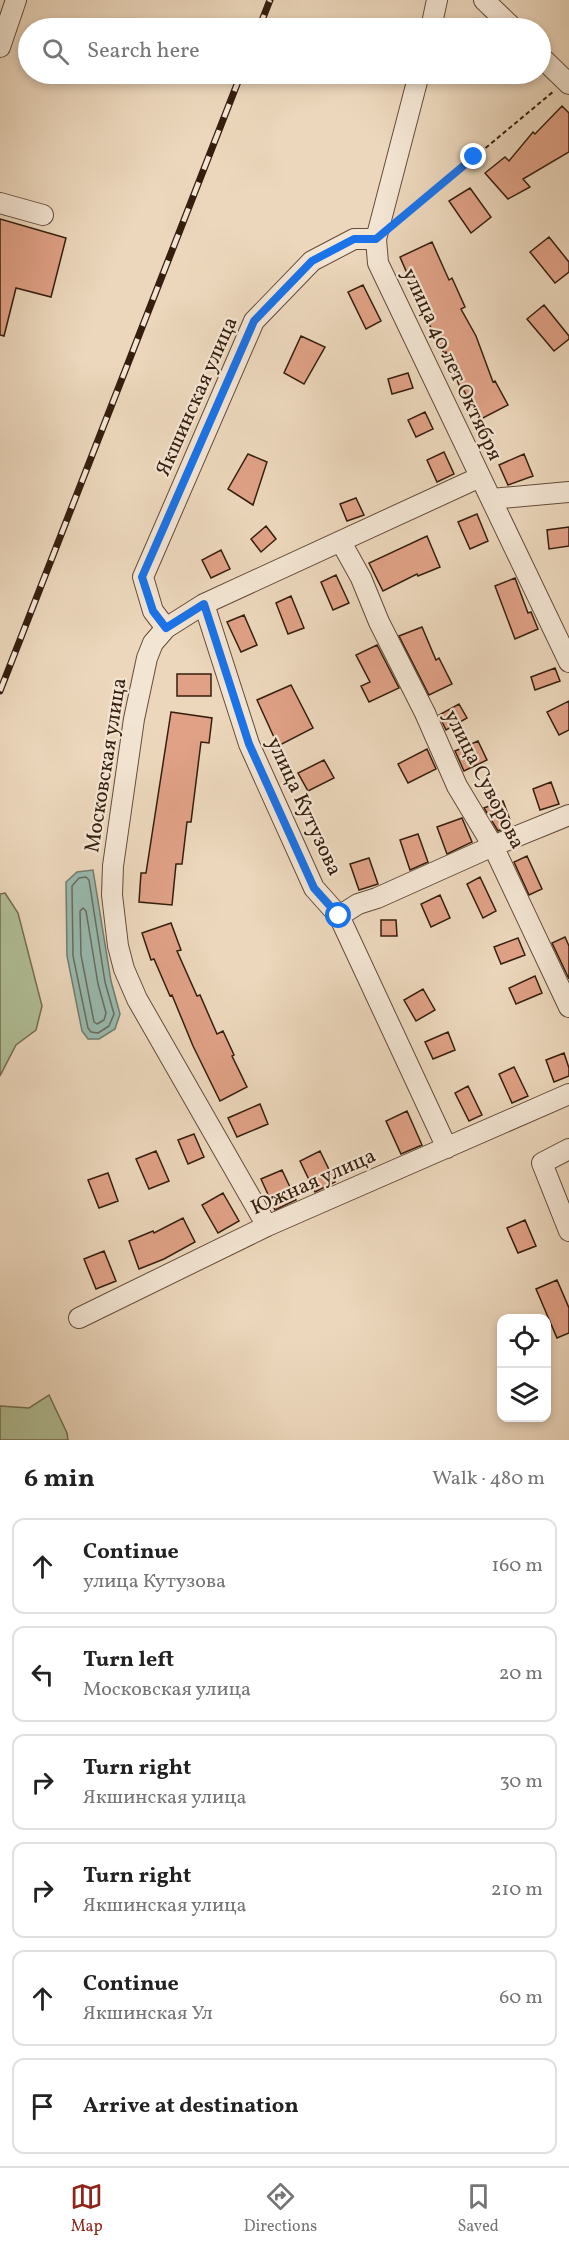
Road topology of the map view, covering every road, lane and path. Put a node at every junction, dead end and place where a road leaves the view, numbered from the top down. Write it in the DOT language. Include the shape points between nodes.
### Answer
graph roads {
  1 [pos="16,0"];
  2 [pos="437,0"];
  3 [pos="484,0"];
  4 [pos="433,18"];
  5 [pos="503,18"];
  6 [pos="0,47"];
  7 [pos="551,67"];
  8 [pos="568,83"];
  9 [pos="416,84"];
  10 [pos="0,203"];
  11 [pos="43,215"];
  12 [pos="376,239"];
  13 [pos="480,477"];
  14 [pos="569,492"];
  15 [pos="491,499"];
  16 [pos="341,542"];
  17 [pos="204,604"];
  18 [pos="166,628"];
  19 [pos="569,662"];
  20 [pos="569,814"];
  21 [pos="493,846"];
  22 [pos="339,916"];
  23 [pos="569,1007"];
  24 [pos="569,1094"];
  25 [pos="447,1148"];
  26 [pos="569,1149"];
  27 [pos="267,1226"];
  28 [pos="569,1231"];
  29 [pos="79,1318"];
  1 -- 6 [label="street"];
  2 -- 4 [label="street"];
  3 -- 5 [label="street"];
  7 -- 8 [label="street"];
  8 -- 12 [label="path"];
  9 -- 12 [label="street, улица 40 лет Октября"];
  10 -- 11 [label="street"];
  12 -- 13 [label="street, улица 40 лет Октября" via="378,263"];
  12 -- 18 [label="street, Якшинская улица" via="354,239 312,261 254,321 142,577 153,611"];
  13 -- 15 [label="street, улица 40 лет Октября"];
  13 -- 16 [label="street, Московская улица"];
  14 -- 15 [label="street"];
  15 -- 19 [label="street, улица 40 лет Октября"];
  16 -- 17 [label="street, Московская улица"];
  16 -- 21 [label="street, улица Суворова" via="457,786"];
  17 -- 18 [label="street, Московская улица"];
  17 -- 22 [label="street, улица Кутузова" via="249,744 314,888"];
  18 -- 27 [label="street, Московская улица" via="147,658 135,719 113,866 116,935 137,999"];
  20 -- 21 [label="street"];
  21 -- 22 [label="street" via="358,904"];
  21 -- 23 [label="street, улица Суворова"];
  22 -- 25 [label="street, улица Кутузова"];
  24 -- 25 [label="street, Южная улица"];
  25 -- 27 [label="street, Южная улица"];
  26 -- 28 [label="street" via="542,1163"];
  27 -- 29 [label="street, Южная улица"];
}
